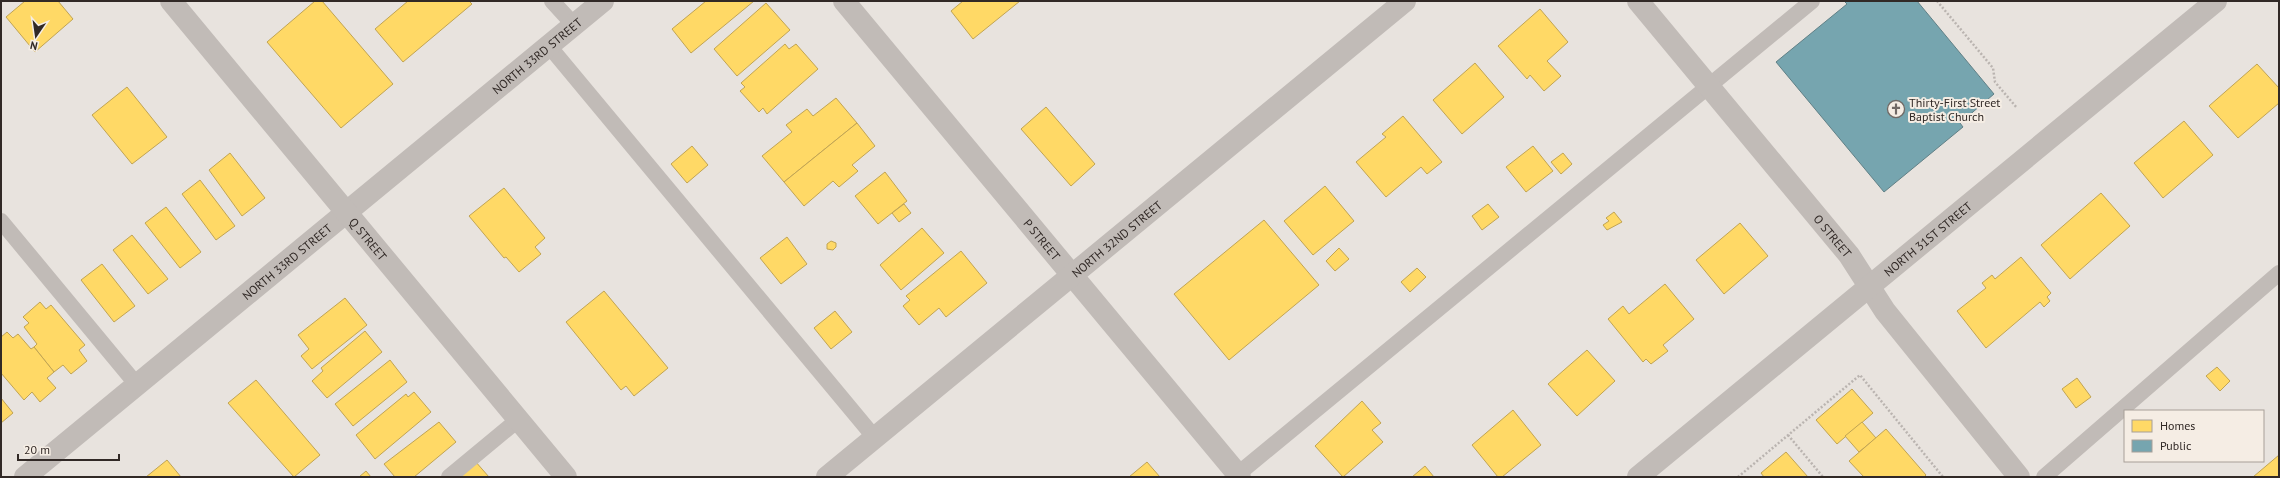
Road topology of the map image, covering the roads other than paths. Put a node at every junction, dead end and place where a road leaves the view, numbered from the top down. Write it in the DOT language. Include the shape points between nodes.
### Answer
graph roads {
  1 [pos="171,1"];
  2 [pos="552,1"];
  3 [pos="603,1"];
  4 [pos="844,1"];
  5 [pos="1405,1"];
  6 [pos="1638,1"];
  7 [pos="1812,1"];
  8 [pos="2216,1"];
  9 [pos="574,25"];
  10 [pos="549,46"];
  11 [pos="1708,86"];
  12 [pos="346,213"];
  13 [pos="1,221"];
  14 [pos="2279,273"];
  15 [pos="1072,275"];
  16 [pos="1869,287"];
  17 [pos="137,385"];
  18 [pos="519,419"];
  19 [pos="875,438"];
  20 [pos="1239,476"];
  21 [pos="26,477"];
  22 [pos="449,477"];
  23 [pos="566,477"];
  24 [pos="827,477"];
  25 [pos="1638,477"];
  26 [pos="2019,477"];
  27 [pos="2044,477"];
  1 -- 12 [label="street, Q STREET"];
  2 -- 9 [label="lane"];
  3 -- 9 [label="street, NORTH 33RD STREET"];
  4 -- 15 [label="street, P STREET"];
  5 -- 15 [label="street, NORTH 32ND STREET"];
  6 -- 11 [label="street, O STREET"];
  7 -- 11 [label="lane"];
  8 -- 16 [label="street, NORTH 31ST STREET"];
  9 -- 10 [label="street, NORTH 33RD STREET"];
  10 -- 12 [label="street, NORTH 33RD STREET"];
  10 -- 19 [label="lane"];
  11 -- 16 [label="street, O STREET" via="1849,255"];
  11 -- 20 [label="lane"];
  12 -- 17 [label="street, NORTH 33RD STREET"];
  12 -- 18 [label="street, Q STREET"];
  13 -- 17 [label="lane"];
  14 -- 27 [label="lane"];
  15 -- 19 [label="street, NORTH 32ND STREET"];
  15 -- 20 [label="street, P STREET"];
  16 -- 25 [label="street, NORTH 31ST STREET"];
  16 -- 26 [label="street, O STREET" via="1885,312"];
  17 -- 21 [label="street, NORTH 33RD STREET"];
  18 -- 22 [label="lane"];
  18 -- 23 [label="street, Q STREET"];
  19 -- 24 [label="street, NORTH 32ND STREET"];
}
